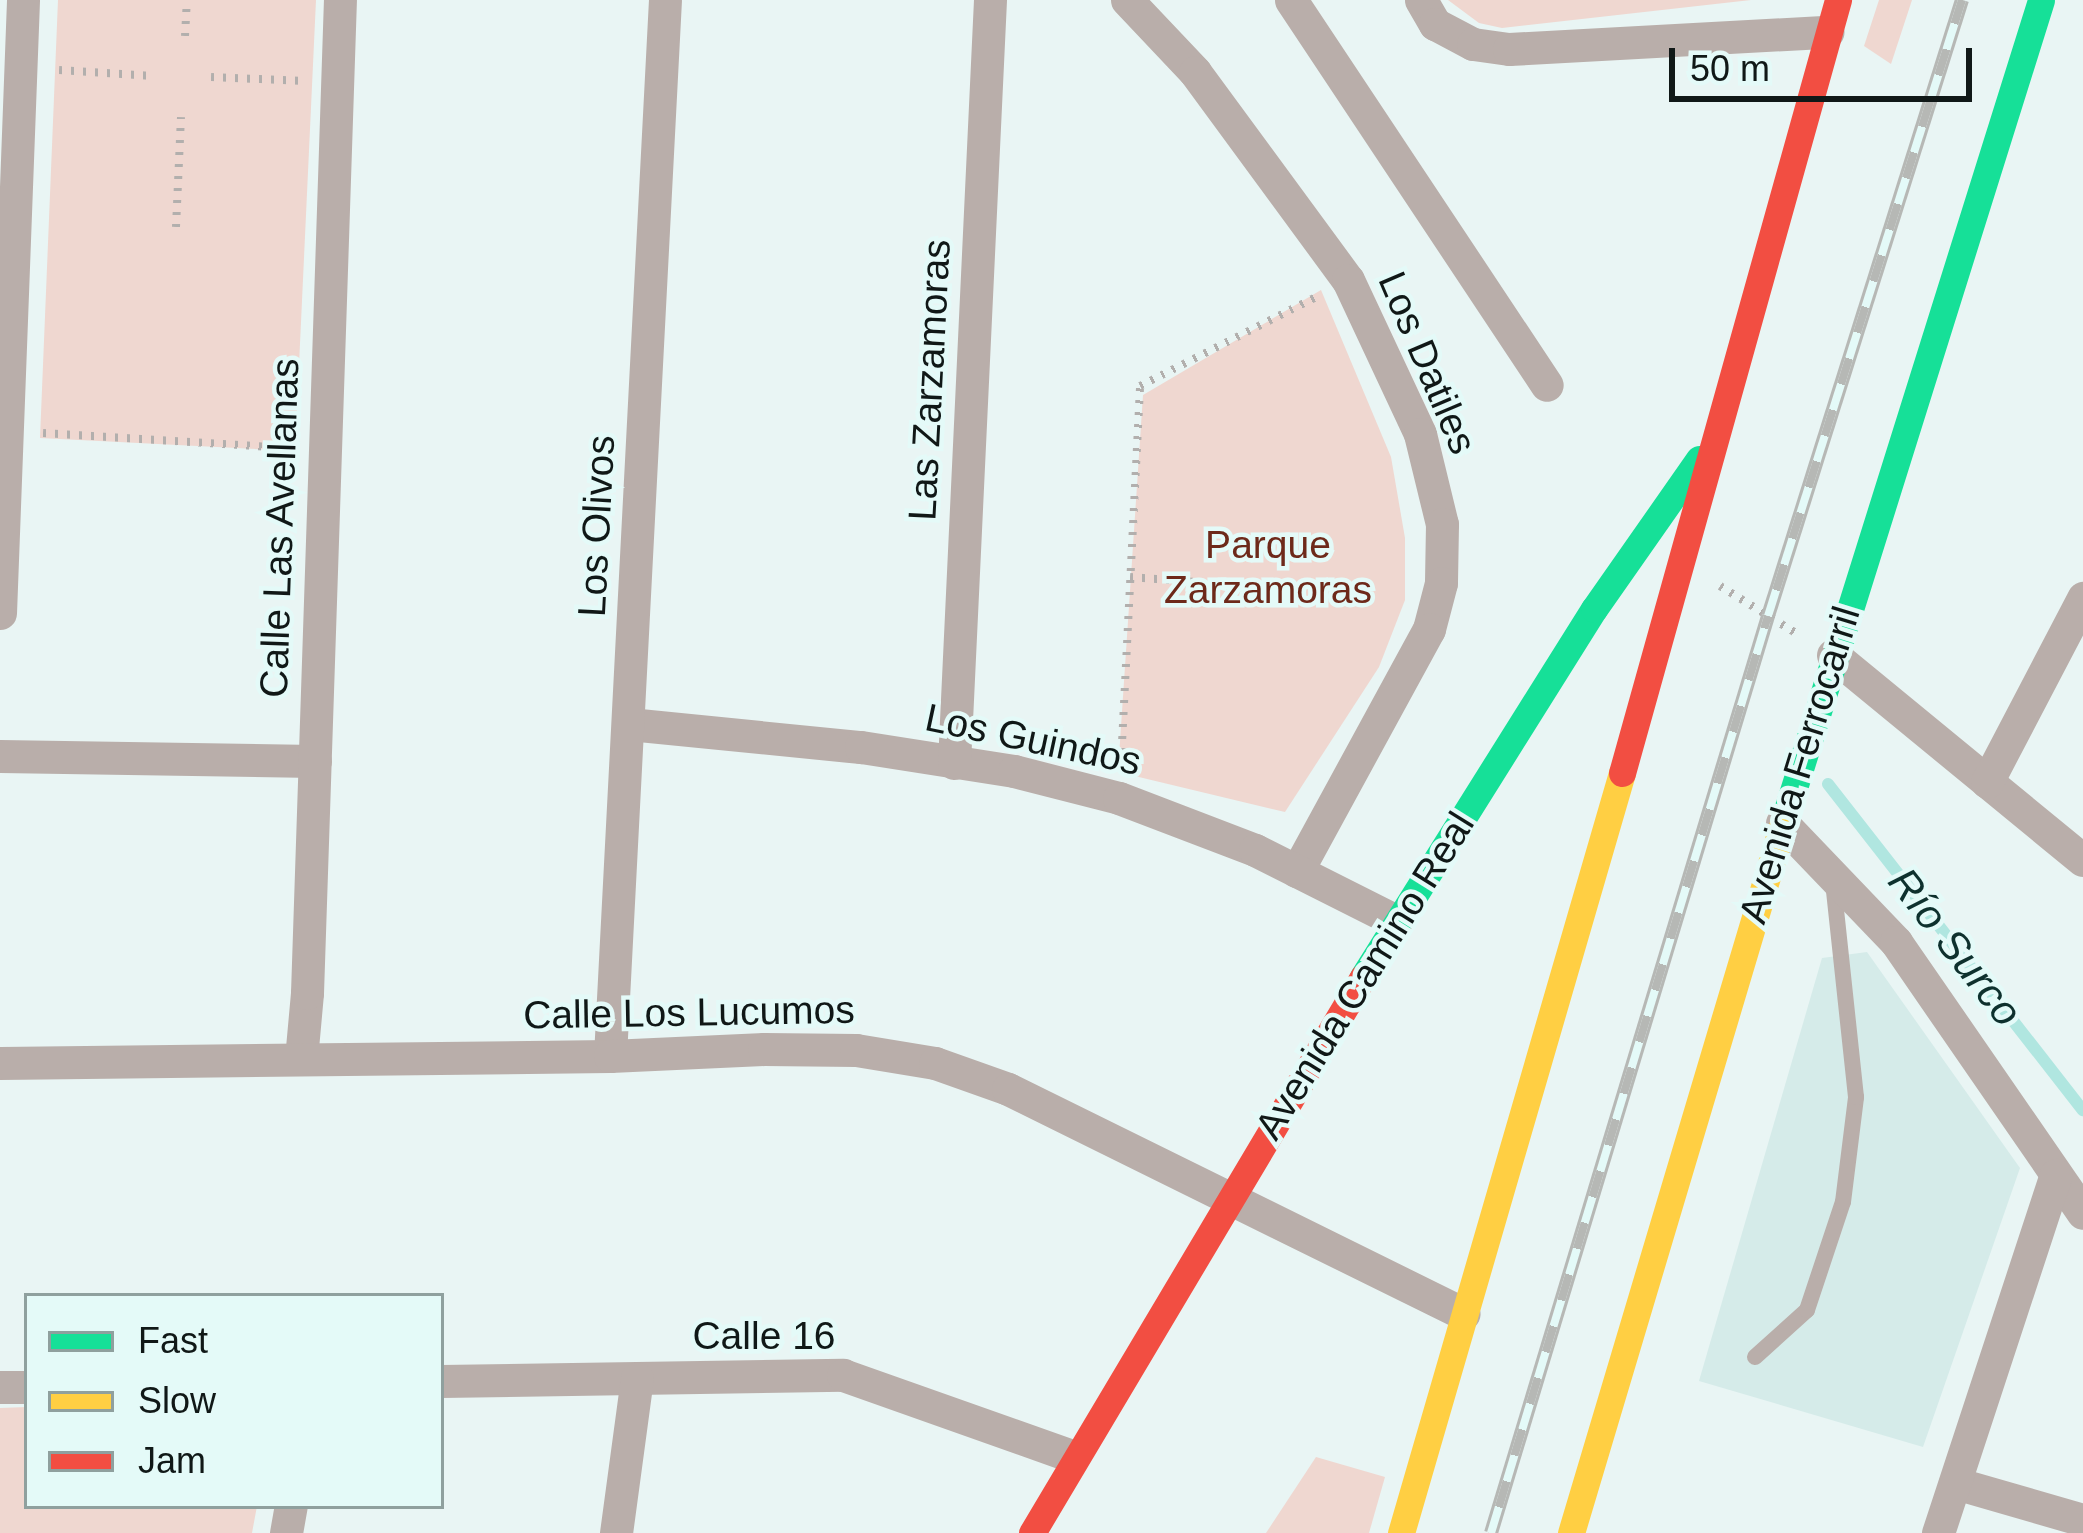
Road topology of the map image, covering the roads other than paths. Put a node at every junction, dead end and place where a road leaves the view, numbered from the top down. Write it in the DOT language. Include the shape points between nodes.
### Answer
graph roads {
  1 [pos="23,0"];
  2 [pos="340,0"];
  3 [pos="665,0"];
  4 [pos="990,0"];
  5 [pos="1127,0"];
  6 [pos="1291,0"];
  7 [pos="1421,0"];
  8 [pos="2041,0"];
  9 [pos="1833,16"];
  10 [pos="1546,385"];
  11 [pos="1718,431"];
  12 [pos="2083,598"];
  13 [pos="0,613"];
  14 [pos="1833,655"];
  15 [pos="629,724"];
  16 [pos="0,756"];
  17 [pos="315,761"];
  18 [pos="954,764"];
  19 [pos="1987,782"];
  20 [pos="1782,824"];
  21 [pos="2083,860"];
  22 [pos="1297,871"];
  23 [pos="1832,875"];
  24 [pos="1396,921"];
  25 [pos="610,1057"];
  26 [pos="301,1059"];
  27 [pos="0,1063"];
  28 [pos="2056,1175"];
  29 [pos="1228,1199"];
  30 [pos="2083,1213"];
  31 [pos="1464,1314"];
  32 [pos="1755,1357"];
  33 [pos="637,1378"];
  34 [pos="444,1381"];
  35 [pos="1072,1456"];
  36 [pos="1955,1483"];
  37 [pos="2083,1520"];
  38 [pos="616,1533"];
  39 [pos="1031,1533"];
  40 [pos="1401,1533"];
  41 [pos="1571,1533"];
  42 [pos="1938,1533"];
  1 -- 13 [label="street"];
  2 -- 17 [label="street, Calle Las Avellanas"];
  3 -- 15 [label="street, Los Olivos"];
  4 -- 18 [label="street, Las Zarzamoras"];
  5 -- 22 [label="street, Los Datiles" via="1195,72 1348,280 1420,434 1442,524 1429,629"];
  6 -- 10 [label="street"];
  7 -- 9 [label="street" via="1435,24 1473,44 1508,49"];
  8 -- 14 [label="street, Avenida Ferrocarril"];
  9 -- 11 [label="street"];
  11 -- 24 [label="street, Avenida Camino Real"];
  11 -- 31 [label="street"];
  12 -- 19 [label="street"];
  14 -- 19 [label="street"];
  14 -- 20 [label="street, Avenida Ferrocarril"];
  15 -- 18 [label="street, Los Guindos"];
  15 -- 25 [label="street, Los Olivos"];
  16 -- 17 [label="street"];
  17 -- 26 [label="street, Calle Las Avellanas"];
  18 -- 22 [label="street, Los Guindos" via="1119,798"];
  19 -- 21 [label="street"];
  20 -- 23 [label="street"];
  20 -- 41 [label="street, Avenida Ferrocarril"];
  22 -- 24 [label="street, Los Guindos"];
  23 -- 28 [label="street" via="1896,942"];
  23 -- 32 [label="lane" via="1856,1097 1843,1202 1807,1310"];
  24 -- 29 [label="street, Avenida Camino Real"];
  25 -- 26 [label="street, Calle Los Lucumos"];
  25 -- 29 [label="street, Calle Los Lucumos" via="856,1050 934,1063 1008,1089"];
  26 -- 27 [label="street, Calle Los Lucumos"];
  28 -- 30 [label="street"];
  28 -- 36 [label="street"];
  29 -- 31 [label="street, Calle Los Lucumos"];
  29 -- 35 [label="street, Avenida Camino Real"];
  31 -- 40 [label="street"];
  33 -- 34 [label="street, Calle 16"];
  33 -- 35 [label="street, Calle 16" via="843,1375"];
  33 -- 38 [label="street"];
  35 -- 39 [label="street, Avenida Camino Real"];
  36 -- 37 [label="street"];
  36 -- 42 [label="street"];
}
